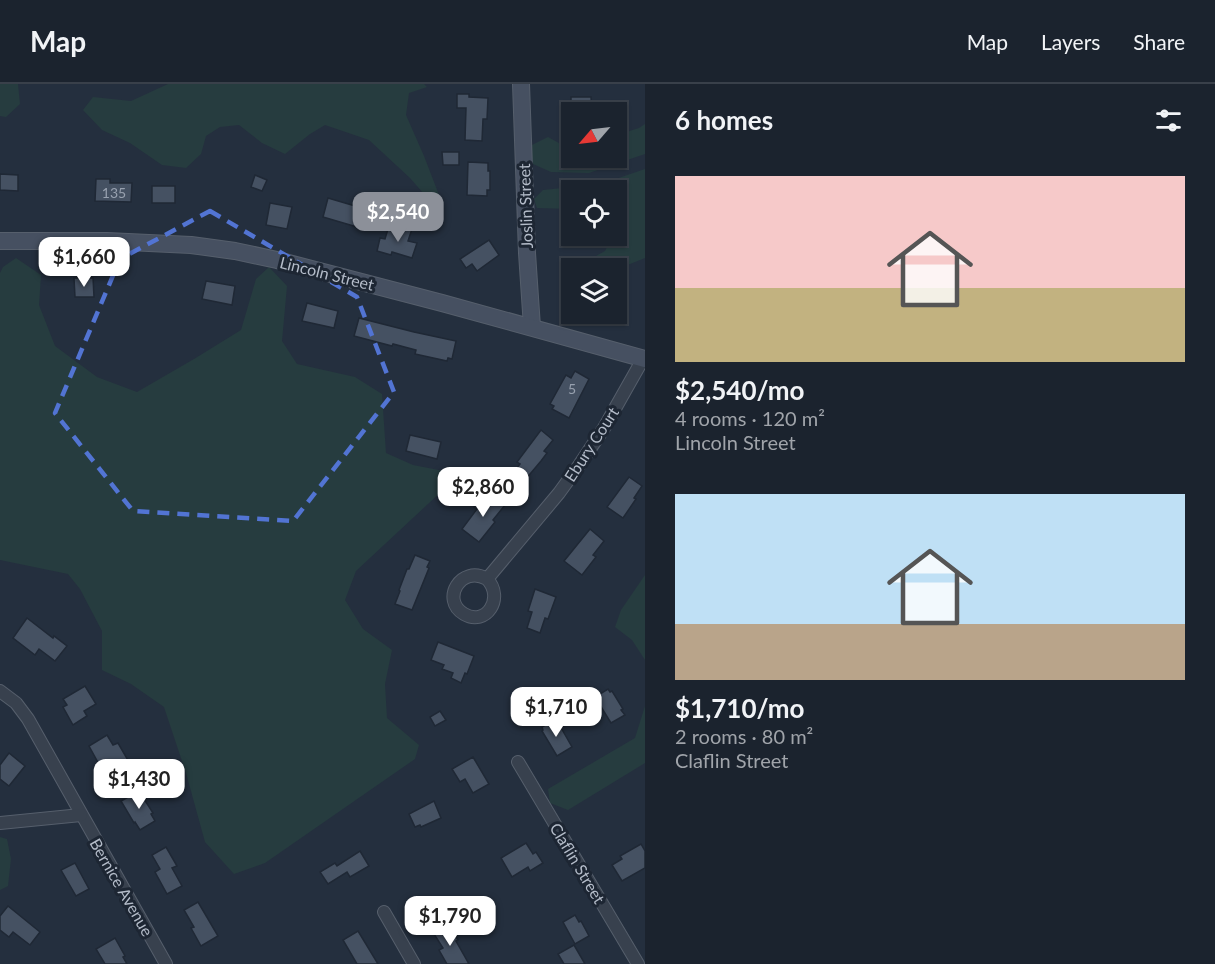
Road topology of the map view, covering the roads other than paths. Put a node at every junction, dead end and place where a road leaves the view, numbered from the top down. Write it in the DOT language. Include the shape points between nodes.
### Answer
graph roads {
  1 [pos="521,84"];
  2 [pos="1,243"];
  3 [pos="532,327"];
  4 [pos="644,359"];
  5 [pos="487,579"];
  6 [pos="0,691"];
  7 [pos="518,762"];
  8 [pos="81,815"];
  9 [pos="0,823"];
  10 [pos="384,912"];
  11 [pos="166,964"];
  12 [pos="414,964"];
  13 [pos="638,964"];
  1 -- 3 [label="street, Joslin Street"];
  2 -- 3 [label="street, Lincoln Street" via="97,241 213,247"];
  3 -- 4 [label="street, Lincoln Street"];
  4 -- 5 [label="street, Ebury Court" via="580,464"];
  6 -- 8 [label="street, Bernice Avenue" via="22,710"];
  7 -- 13 [label="street, Claflin Street"];
  8 -- 9 [label="street"];
  8 -- 11 [label="street, Bernice Avenue"];
  10 -- 12 [label="street"];
}
